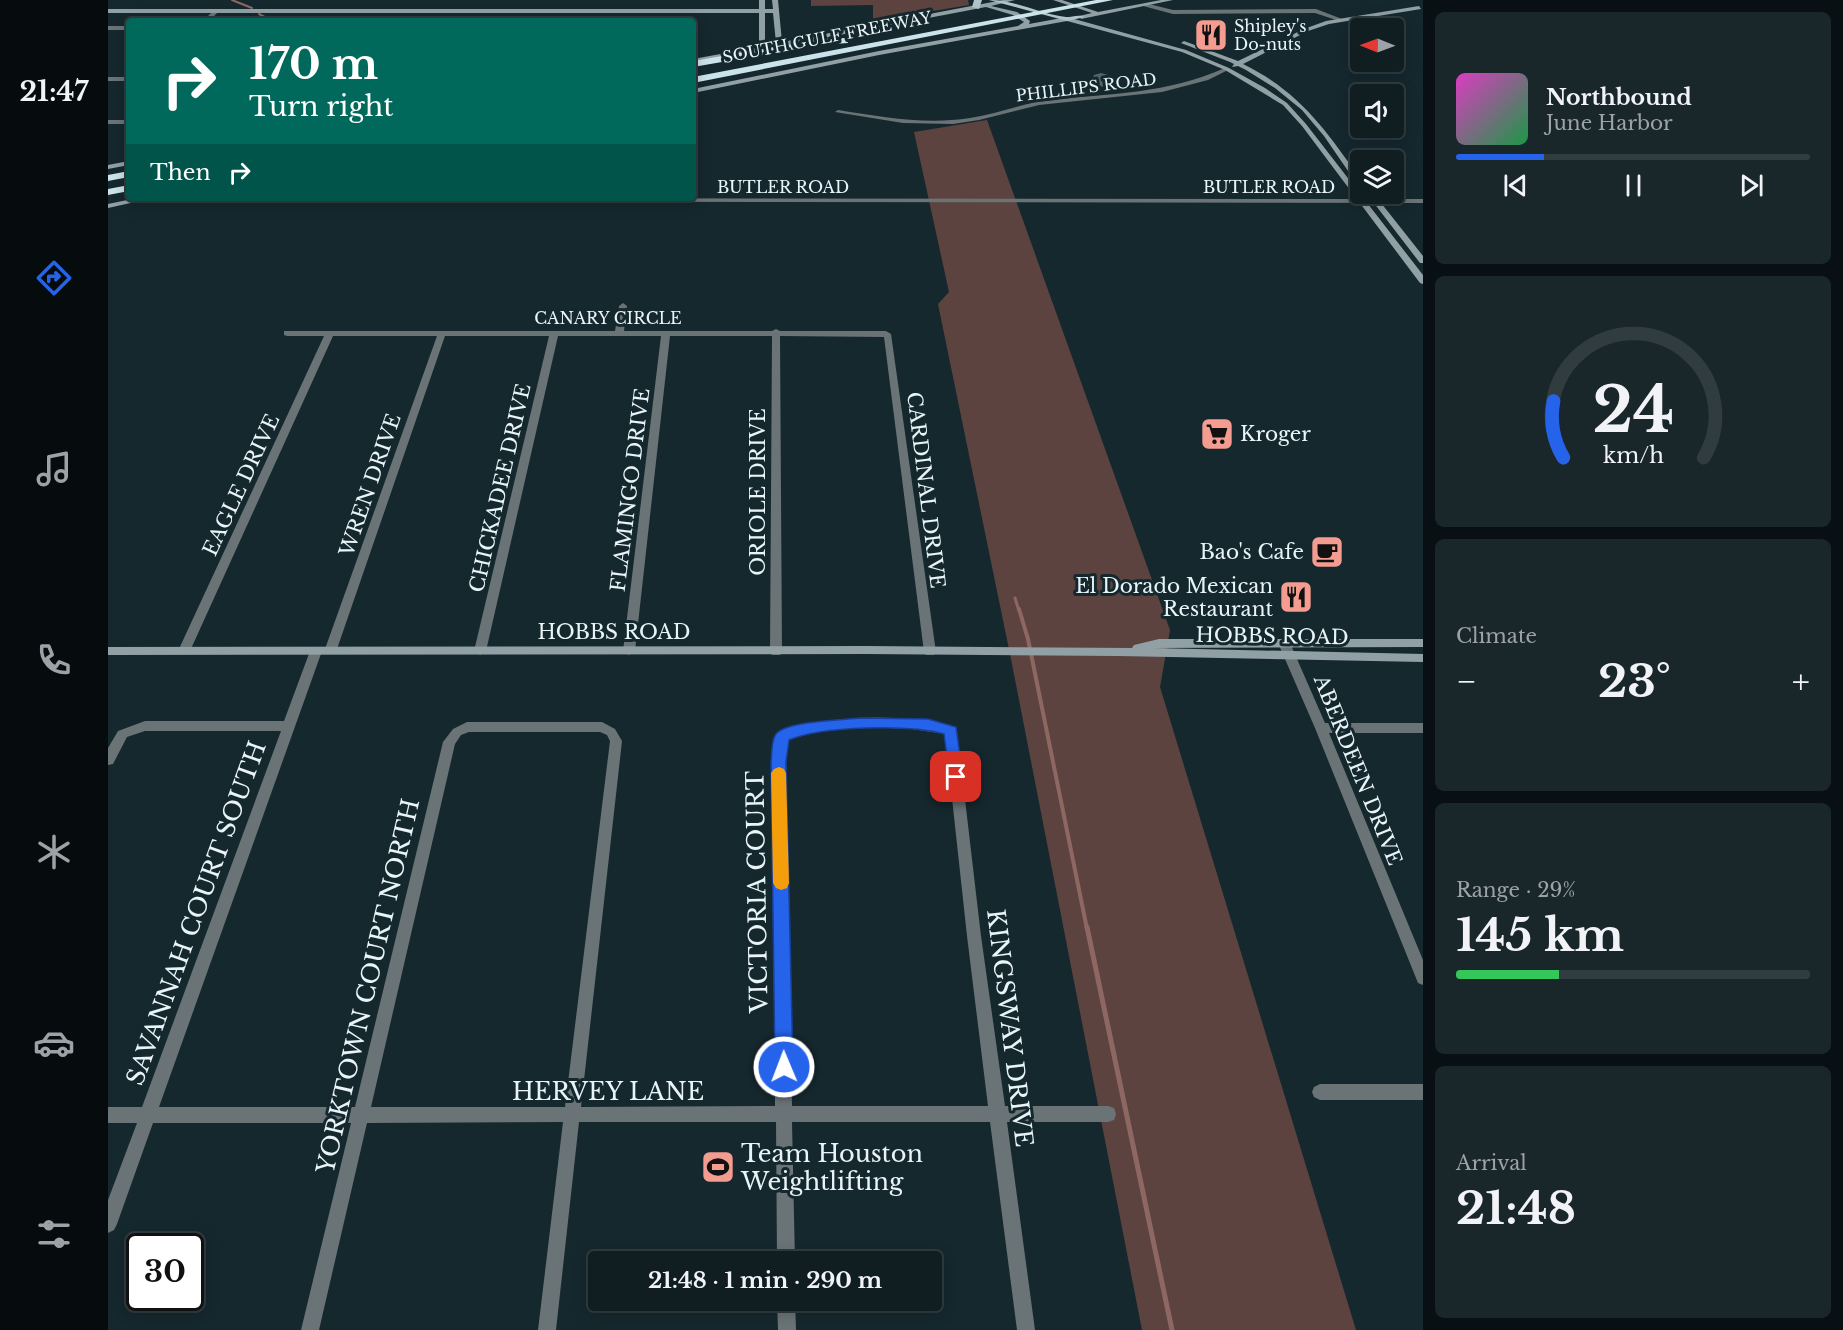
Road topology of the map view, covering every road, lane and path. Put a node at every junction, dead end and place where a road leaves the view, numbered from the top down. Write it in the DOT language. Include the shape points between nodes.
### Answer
graph roads {
  1 [pos="381,0"];
  2 [pos="392,0"];
  3 [pos="762,0"];
  4 [pos="775,0"];
  5 [pos="1012,0"];
  6 [pos="1020,0"];
  7 [pos="1056,0"];
  8 [pos="1069,0"];
  9 [pos="1109,0"];
  10 [pos="1170,0"];
  11 [pos="997,1"];
  12 [pos="977,4"];
  13 [pos="1145,5"];
  14 [pos="1422,10"];
  15 [pos="108,11"];
  16 [pos="216,11"];
  17 [pos="374,11"];
  18 [pos="385,11"];
  19 [pos="761,11"];
  20 [pos="775,11"];
  21 [pos="1102,13"];
  22 [pos="1081,17"];
  23 [pos="209,18"];
  24 [pos="1067,19"];
  25 [pos="1340,19"];
  26 [pos="108,28"];
  27 [pos="117,28"];
  28 [pos="126,28"];
  29 [pos="1018,29"];
  30 [pos="108,37"];
  31 [pos="847,41"];
  32 [pos="778,46"];
  33 [pos="762,48"];
  34 [pos="833,53"];
  35 [pos="696,61"];
  36 [pos="696,62"];
  37 [pos="1239,63"];
  38 [pos="696,68"];
  39 [pos="1227,69"];
  40 [pos="108,79"];
  41 [pos="126,79"];
  42 [pos="696,79"];
  43 [pos="696,88"];
  44 [pos="696,88"];
  45 [pos="838,112"];
  46 [pos="108,122"];
  47 [pos="126,122"];
  48 [pos="126,164"];
  49 [pos="108,167"];
  50 [pos="1350,169"];
  51 [pos="126,175"];
  52 [pos="108,178"];
  53 [pos="1350,186"];
  54 [pos="126,189"];
  55 [pos="108,192"];
  56 [pos="696,199"];
  57 [pos="1350,200"];
  58 [pos="1404,200"];
  59 [pos="135,201"];
  60 [pos="1423,201"];
  61 [pos="1363,204"];
  62 [pos="1378,204"];
  63 [pos="108,206"];
  64 [pos="1423,261"];
  65 [pos="1423,281"];
  66 [pos="622,306"];
  67 [pos="776,332"];
  68 [pos="287,333"];
  69 [pos="330,333"];
  70 [pos="442,333"];
  71 [pos="554,333"];
  72 [pos="619,333"];
  73 [pos="666,333"];
  74 [pos="886,334"];
  75 [pos="1284,643"];
  76 [pos="1423,643"];
  77 [pos="324,650"];
  78 [pos="108,651"];
  79 [pos="184,651"];
  80 [pos="480,651"];
  81 [pos="629,651"];
  82 [pos="776,652"];
  83 [pos="930,652"];
  84 [pos="1120,652"];
  85 [pos="1290,657"];
  86 [pos="1423,657"];
  87 [pos="287,726"];
  88 [pos="1322,728"];
  89 [pos="1423,728"];
  90 [pos="951,731"];
  91 [pos="108,760"];
  92 [pos="1423,978"];
  93 [pos="1320,1092"];
  94 [pos="1423,1092"];
  95 [pos="785,1114"];
  96 [pos="997,1114"];
  97 [pos="1108,1114"];
  98 [pos="108,1115"];
  99 [pos="147,1115"];
  100 [pos="360,1115"];
  101 [pos="571,1115"];
  102 [pos="108,1224"];
  103 [pos="786,1251"];
  104 [pos="786,1311"];
  105 [pos="310,1330"];
  106 [pos="547,1330"];
  107 [pos="787,1330"];
  108 [pos="1026,1330"];
  1 -- 17 [label="main road"];
  2 -- 18 [label="main road"];
  3 -- 19 [label="main road"];
  4 -- 20 [label="main road"];
  5 -- 11 [label="main road"];
  6 -- 22 [label="main road"];
  7 -- 21 [label="main road"];
  8 -- 31 [label="highway, SOUTH GULF FREEWAY"];
  9 -- 34 [label="highway, SOUTH GULF FREEWAY"];
  10 -- 13 [label="main road"];
  11 -- 12 [label="main road"];
  11 -- 24 [label="main road"];
  12 -- 29 [label="main road" via="1018,14 1028,22"];
  12 -- 32 [label="main road"];
  13 -- 21 [label="main road"];
  13 -- 25 [label="street" via="1173,12 1316,11"];
  14 -- 25 [label="main road"];
  15 -- 16 [label="main road"];
  16 -- 17 [label="main road"];
  16 -- 23 [label="street"];
  17 -- 18 [label="main road"];
  18 -- 19 [label="main road"];
  19 -- 20 [label="main road"];
  19 -- 33 [label="main road"];
  20 -- 32 [label="main road"];
  21 -- 22 [label="main road"];
  22 -- 24 [label="main road"];
  22 -- 37 [label="main road" via="1201,48"];
  24 -- 29 [label="main road"];
  24 -- 39 [label="main road" via="1184,51"];
  25 -- 37 [label="main road" via="1306,30"];
  26 -- 27 [label="street"];
  27 -- 28 [label="street"];
  27 -- 30 [label="street"];
  29 -- 43 [label="main road"];
  31 -- 36 [label="highway"];
  31 -- 38 [label="highway, SOUTH GULF FREEWAY"];
  32 -- 33 [label="main road"];
  33 -- 35 [label="main road"];
  34 -- 42 [label="highway, SOUTH GULF FREEWAY"];
  34 -- 44 [label="highway"];
  37 -- 39 [label="main road"];
  37 -- 50 [label="main road" via="1304,109"];
  39 -- 45 [label="street, PHILLIPS ROAD" via="1171,89 1045,102 956,122 903,122"];
  39 -- 53 [label="main road" via="1285,105 1305,125"];
  40 -- 41 [label="street"];
  46 -- 47 [label="street"];
  48 -- 49 [label="main road"];
  51 -- 52 [label="highway"];
  54 -- 55 [label="highway"];
  56 -- 57 [label="street, BUTLER ROAD"];
  58 -- 60 [label="street, BUTLER ROAD"];
  59 -- 63 [label="main road"];
  61 -- 65 [label="main road"];
  62 -- 64 [label="main road"];
  66 -- 72 [label="street"];
  67 -- 73 [label="street, CANARY CIRCLE"];
  67 -- 74 [label="street, CANARY CIRCLE"];
  67 -- 82 [label="street, ORIOLE DRIVE"];
  68 -- 69 [label="street, CANARY CIRCLE"];
  69 -- 70 [label="street, CANARY CIRCLE"];
  69 -- 79 [label="street, EAGLE DRIVE"];
  70 -- 71 [label="street, CANARY CIRCLE"];
  70 -- 77 [label="street, WREN DRIVE"];
  71 -- 72 [label="street, CANARY CIRCLE"];
  71 -- 80 [label="street, CHICKADEE DRIVE"];
  72 -- 73 [label="street, CANARY CIRCLE"];
  73 -- 81 [label="street, FLAMINGO DRIVE"];
  74 -- 83 [label="street, CARDINAL DRIVE"];
  75 -- 76 [label="main road, HOBBS ROAD"];
  75 -- 84 [label="main road, HOBBS ROAD" via="1159,644"];
  75 -- 85 [label="street, ABERDEEN DRIVE"];
  77 -- 79 [label="main road, HOBBS ROAD"];
  77 -- 80 [label="main road, HOBBS ROAD"];
  77 -- 87 [label="street, SAVANNAH COURT SOUTH"];
  78 -- 79 [label="main road, HOBBS ROAD"];
  80 -- 81 [label="main road, HOBBS ROAD"];
  81 -- 82 [label="main road, HOBBS ROAD"];
  82 -- 83 [label="main road, HOBBS ROAD"];
  83 -- 84 [label="main road, HOBBS ROAD"];
  84 -- 85 [label="main road, HOBBS ROAD"];
  85 -- 86 [label="main road, HOBBS ROAD"];
  85 -- 88 [label="street, ABERDEEN DRIVE"];
  87 -- 91 [label="street" via="145,726 122,734"];
  87 -- 99 [label="street, SAVANNAH COURT SOUTH"];
  88 -- 89 [label="street"];
  88 -- 92 [label="street, ABERDEEN DRIVE"];
  90 -- 95 [label="street, VICTORIA COURT" via="928,724 860,723 801,729 782,737 778,762"];
  90 -- 96 [label="street, KINGSWAY DRIVE"];
  93 -- 94 [label="street"];
  95 -- 96 [label="street, HERVEY LANE"];
  95 -- 101 [label="street, HERVEY LANE"];
  95 -- 103 [label="street, VICTORIA COURT"];
  96 -- 97 [label="street, HERVEY LANE"];
  96 -- 108 [label="street, KINGSWAY DRIVE"];
  98 -- 99 [label="street, HERVEY LANE"];
  99 -- 100 [label="street, HERVEY LANE"];
  99 -- 102 [label="street, SAVANNAH COURT SOUTH"];
  100 -- 101 [label="street, HERVEY LANE"];
  100 -- 101 [label="street, YORKTOWN COURT NORTH" via="448,742 468,727 602,727 616,741"];
  100 -- 105 [label="street, YORKTOWN COURT NORTH"];
  101 -- 106 [label="street"];
  104 -- 107 [label="street"];
}
